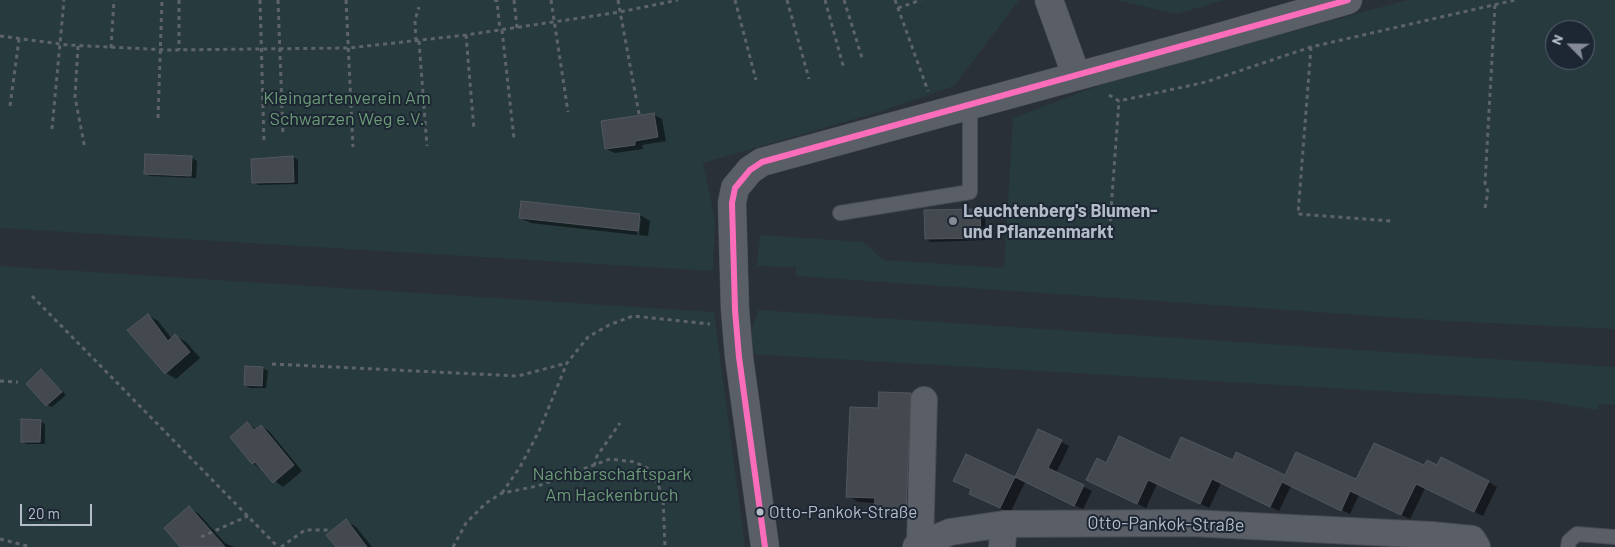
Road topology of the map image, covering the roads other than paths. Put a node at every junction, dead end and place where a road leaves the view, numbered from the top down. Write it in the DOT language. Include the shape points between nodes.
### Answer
graph roads {
  1 [pos="1048,0"];
  2 [pos="1348,0"];
  3 [pos="1076,75"];
  4 [pos="970,105"];
  5 [pos="840,212"];
  6 [pos="924,400"];
  7 [pos="1003,536"];
  8 [pos="1615,536"];
  9 [pos="1326,537"];
  10 [pos="918,546"];
  11 [pos="765,547"];
  12 [pos="1477,547"];
  13 [pos="1568,547"];
  1 -- 3 [label="street"];
  2 -- 3 [label="street"];
  3 -- 4 [label="street"];
  4 -- 5 [label="lane" via="970,192"];
  4 -- 11 [label="street" via="762,162 742,178 736,188 732,203 736,326"];
  6 -- 10 [label="street, Otto-Pankok-Straße"];
  7 -- 9 [label="street, Otto-Pankok-Straße" via="1192,522"];
  7 -- 10 [label="street, Otto-Pankok-Straße" via="950,532"];
  8 -- 13 [label="lane" via="1577,534 1569,541"];
  9 -- 12 [label="street, Otto-Pankok-Straße" via="1472,539"];
}
